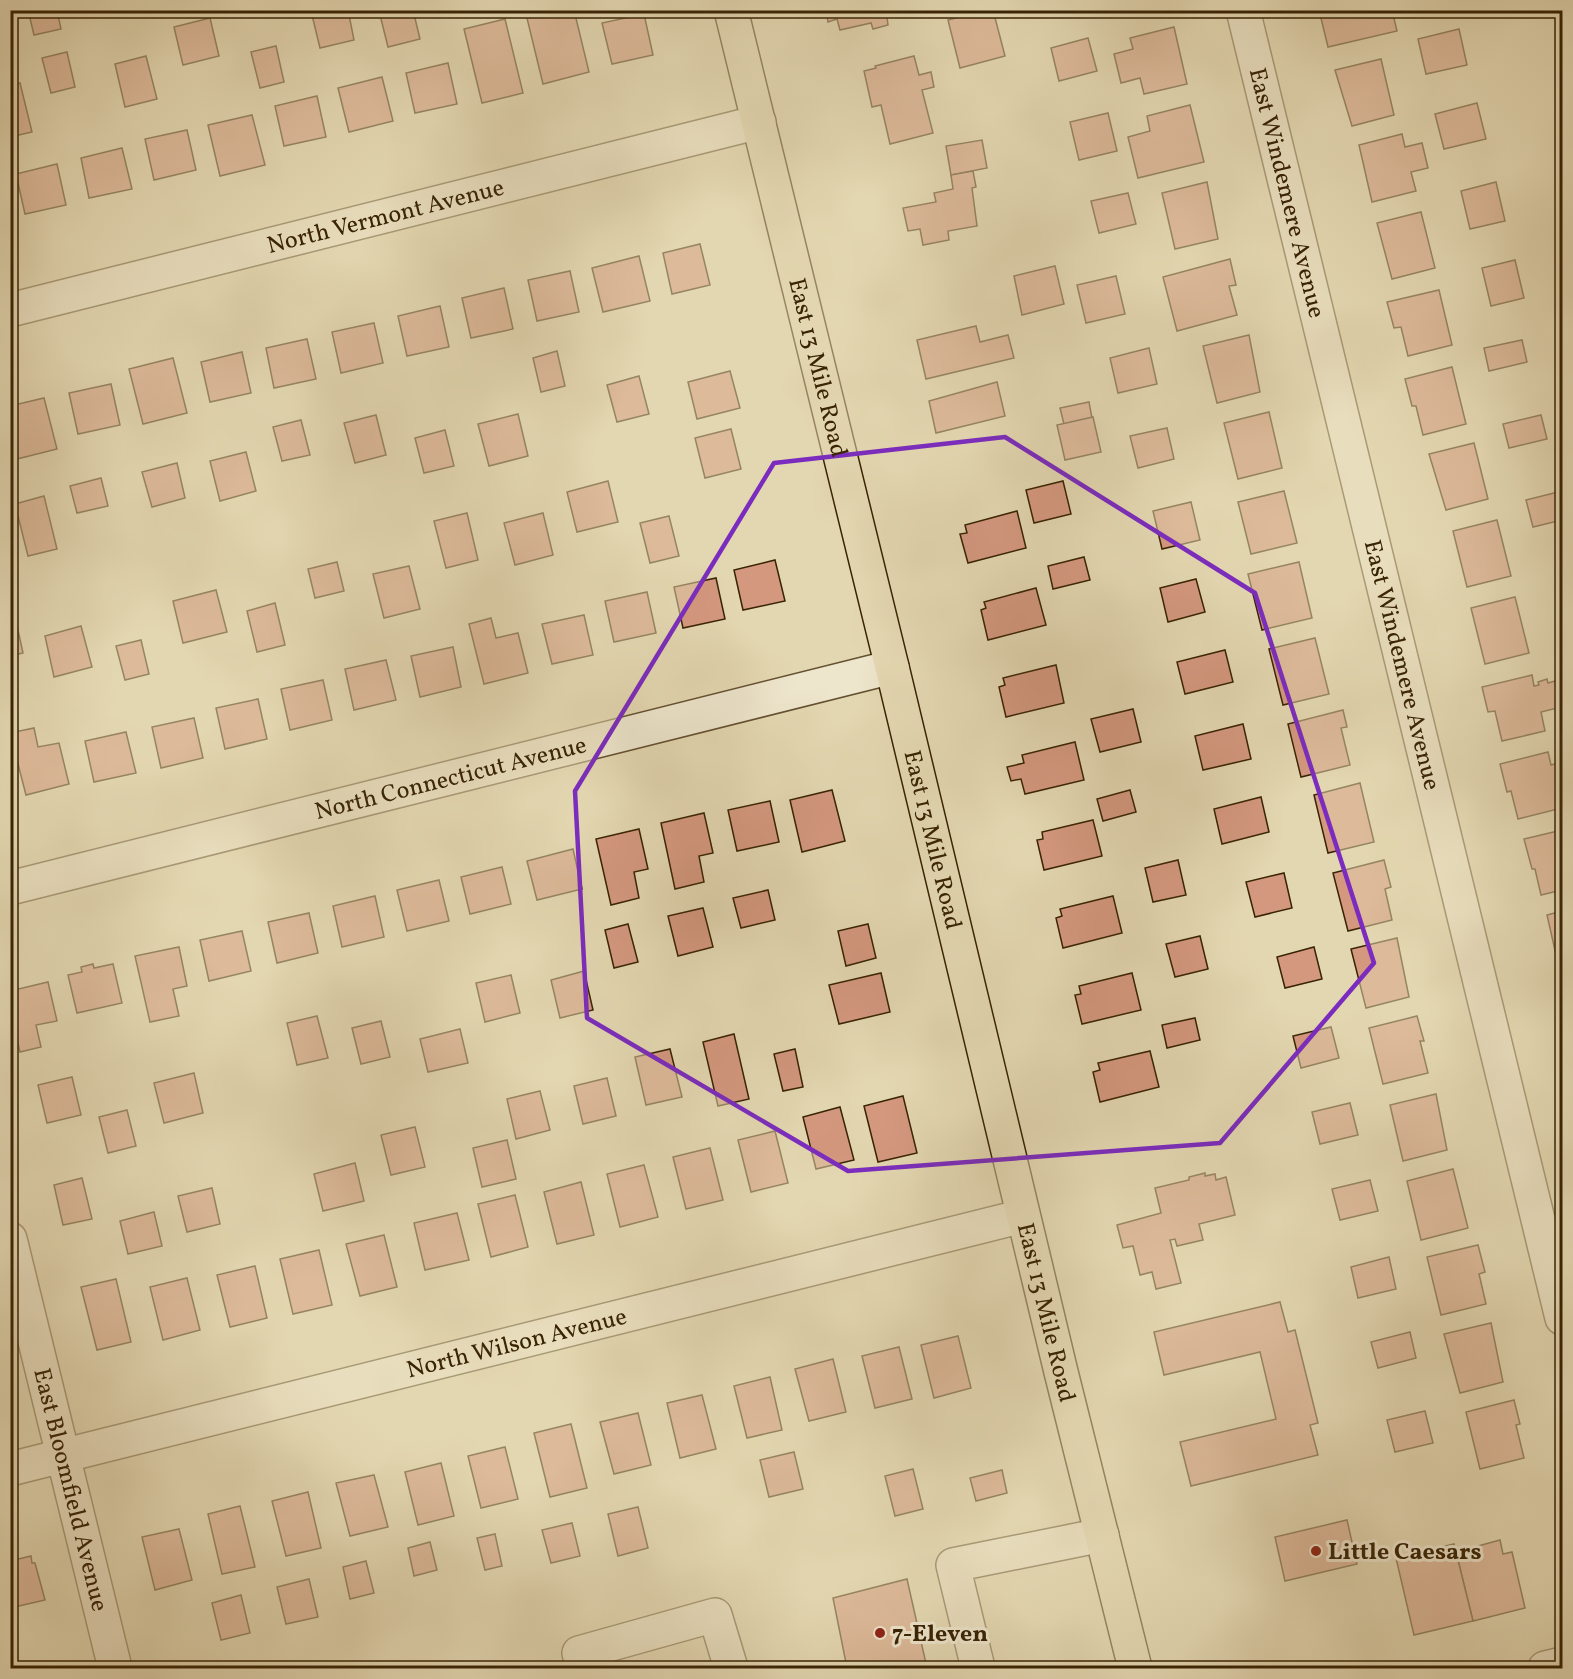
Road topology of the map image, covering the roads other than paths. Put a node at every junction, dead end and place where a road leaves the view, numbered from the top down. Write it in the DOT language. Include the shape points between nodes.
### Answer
graph roads {
  1 [pos="731,10"];
  2 [pos="1243,10"];
  3 [pos="759,122"];
  4 [pos="10,310"];
  5 [pos="892,667"];
  6 [pos="10,888"];
  7 [pos="1023,1216"];
  8 [pos="10,1239"];
  9 [pos="1563,1318"];
  10 [pos="64,1455"];
  11 [pos="10,1469"];
  12 [pos="1101,1535"];
  13 [pos="1563,1664"];
  14 [pos="115,1668"];
  15 [pos="583,1668"];
  16 [pos="731,1668"];
  17 [pos="978,1668"];
  18 [pos="1135,1668"];
  19 [pos="1545,1668"];
  1 -- 3 [label="main road, East 13 Mile Road"];
  2 -- 9 [label="street, East Windemere Avenue"];
  3 -- 4 [label="street, North Vermont Avenue"];
  3 -- 5 [label="main road, East 13 Mile Road"];
  5 -- 6 [label="street, North Connecticut Avenue"];
  5 -- 7 [label="main road, East 13 Mile Road"];
  7 -- 10 [label="street, North Wilson Avenue"];
  7 -- 12 [label="main road, East 13 Mile Road"];
  8 -- 10 [label="street, East Bloomfield Avenue"];
  10 -- 11 [label="street, North Wilson Avenue"];
  10 -- 14 [label="street, East Bloomfield Avenue"];
  12 -- 17 [label="street" via="953,1565"];
  12 -- 18 [label="main road, East 13 Mile Road"];
  13 -- 19 [label="street"];
  15 -- 16 [label="street" via="579,1653 715,1615"];
}
